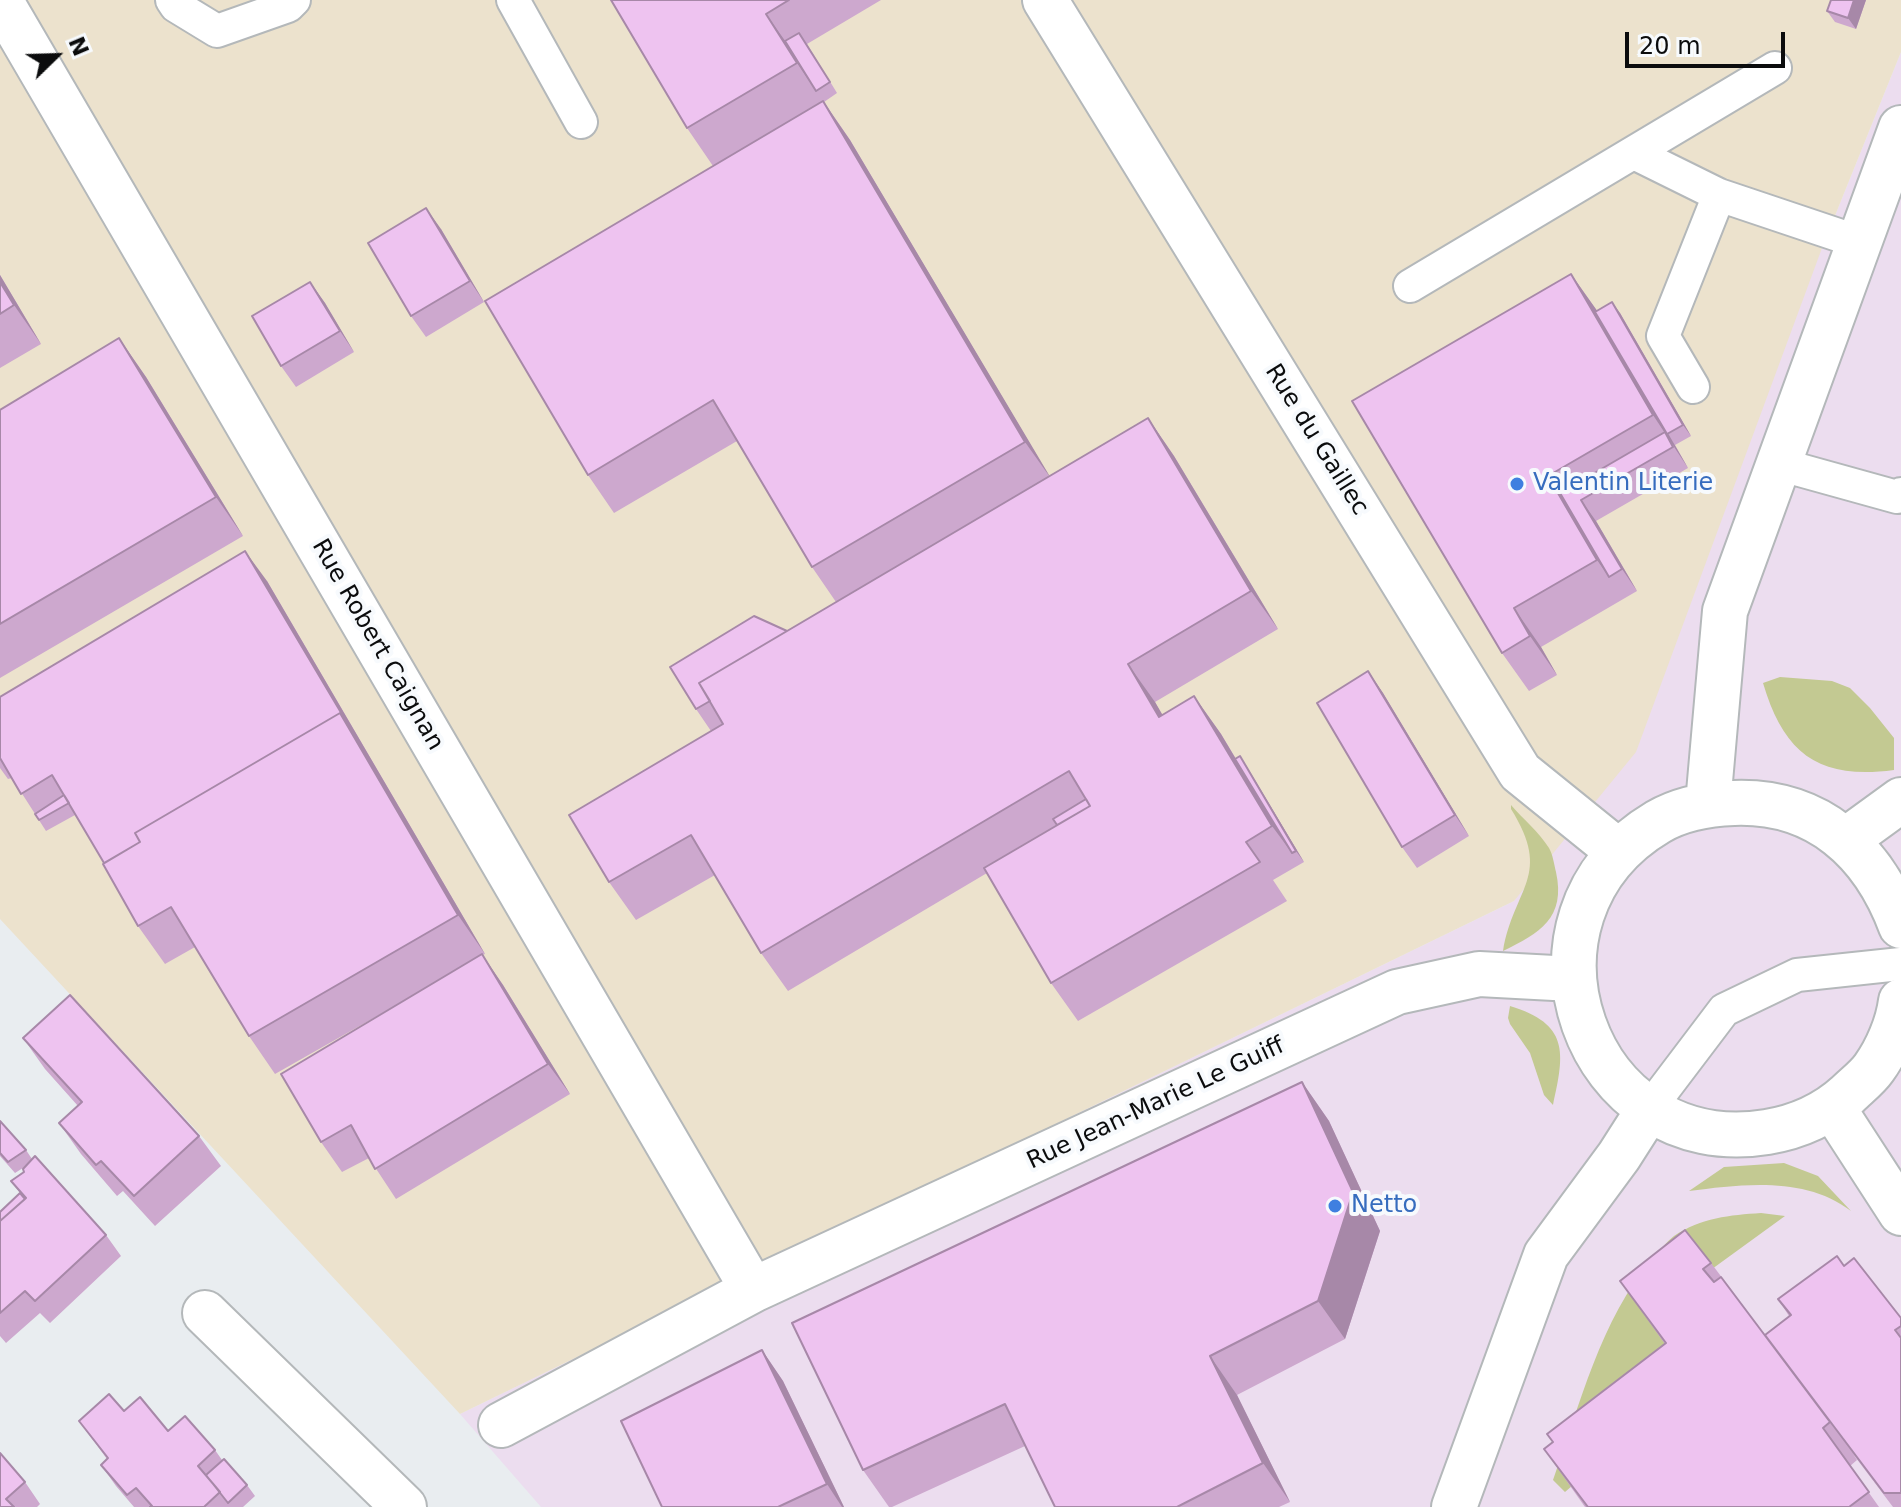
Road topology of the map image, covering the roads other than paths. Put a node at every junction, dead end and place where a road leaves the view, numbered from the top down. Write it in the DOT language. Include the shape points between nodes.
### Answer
graph roads {
  1 [pos="0,0"];
  2 [pos="172,0"];
  3 [pos="294,0"];
  4 [pos="513,0"];
  5 [pos="1045,0"];
  6 [pos="1775,68"];
  7 [pos="581,122"];
  8 [pos="1901,128"];
  9 [pos="1634,153"];
  10 [pos="1719,195"];
  11 [pos="1859,242"];
  12 [pos="1410,286"];
  13 [pos="1693,387"];
  14 [pos="1778,464"];
  15 [pos="1901,494"];
  16 [pos="1901,800"];
  17 [pos="1708,804"];
  18 [pos="1846,840"];
  19 [pos="1619,852"];
  20 [pos="1901,926"];
  21 [pos="1901,964"];
  22 [pos="1573,979"];
  23 [pos="1901,1001"];
  24 [pos="1833,1108"];
  25 [pos="1649,1109"];
  26 [pos="1901,1213"];
  27 [pos="753,1290"];
  28 [pos="205,1313"];
  29 [pos="501,1425"];
  30 [pos="404,1507"];
  31 [pos="1454,1507"];
  1 -- 27 [label="street, Rue Robert Caignan"];
  2 -- 3 [label="lane" via="217,31"];
  4 -- 7 [label="lane"];
  5 -- 19 [label="street, Rue du Gaillec" via="1520,772"];
  6 -- 9 [label="lane"];
  8 -- 11 [label="street"];
  9 -- 10 [label="lane"];
  9 -- 12 [label="lane"];
  10 -- 11 [label="lane"];
  10 -- 13 [label="lane" via="1663,336"];
  11 -- 14 [label="street"];
  14 -- 15 [label="lane"];
  14 -- 17 [label="street" via="1725,611"];
  16 -- 18 [label="street"];
  17 -- 18 [label="street" via="1756,802 1804,814"];
  17 -- 19 [label="street" via="1660,821"];
  18 -- 20 [label="street" via="1870,865"];
  19 -- 22 [label="street" via="1592,890 1575,933"];
  21 -- 25 [label="lane" via="1797,975 1724,1010"];
  22 -- 25 [label="street" via="1584,1030 1610,1075"];
  22 -- 27 [label="street, Rue Jean-Marie Le Guiff" via="1479,974 1397,992"];
  23 -- 24 [label="street" via="1898,1019 1873,1069"];
  24 -- 25 [label="street" via="1789,1128 1741,1136 1694,1129"];
  24 -- 26 [label="street"];
  25 -- 31 [label="street" via="1546,1255"];
  27 -- 29 [label="street, Rue Jean-Marie Le Guiff"];
  28 -- 30 [label="street"];
}
